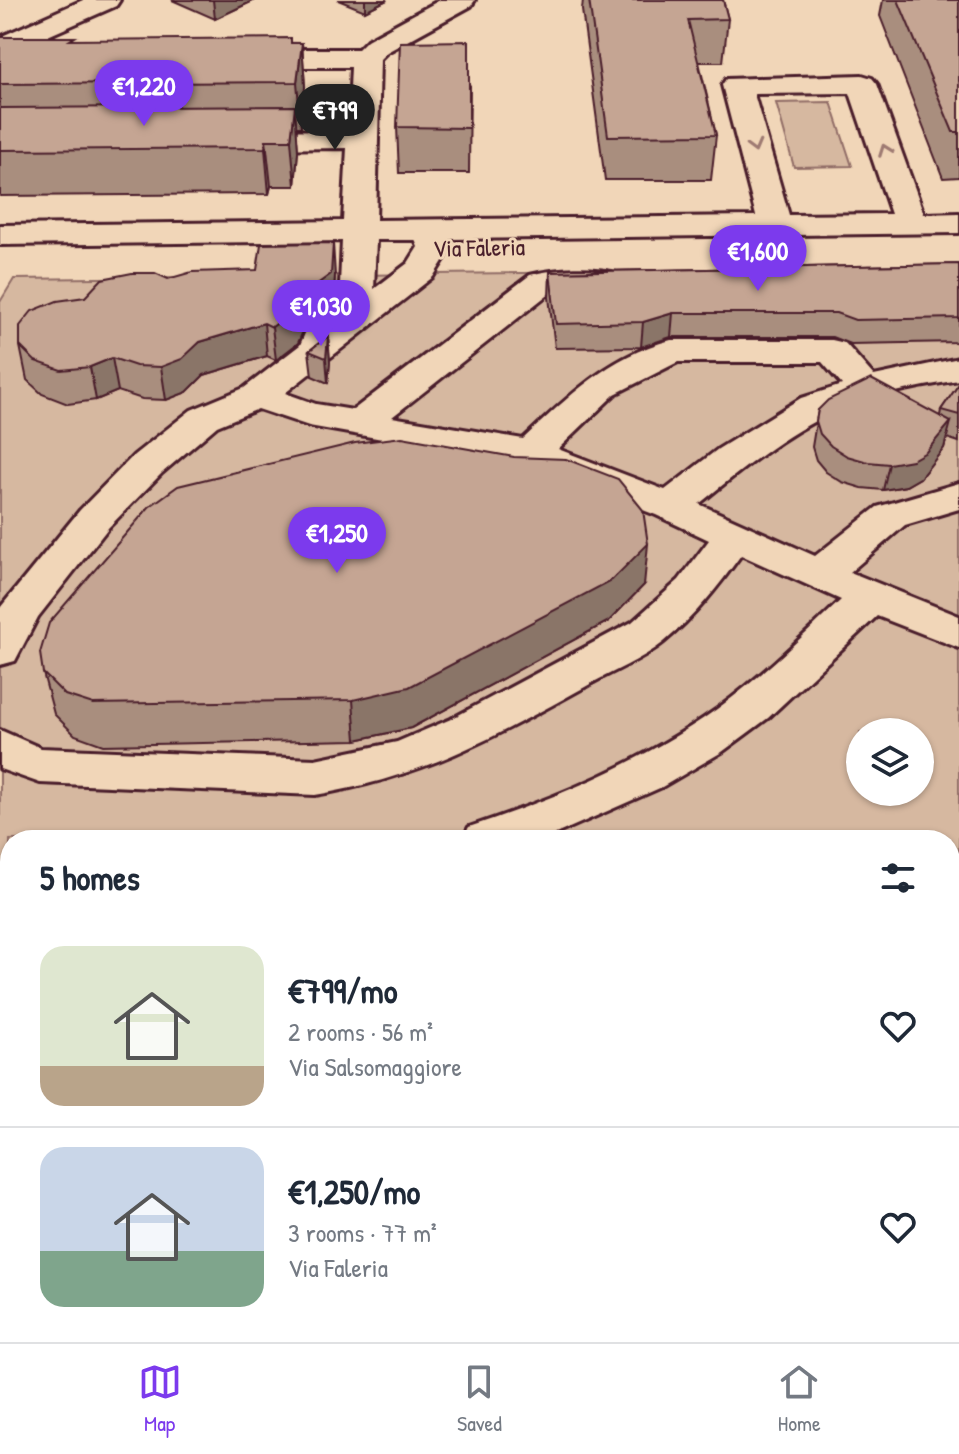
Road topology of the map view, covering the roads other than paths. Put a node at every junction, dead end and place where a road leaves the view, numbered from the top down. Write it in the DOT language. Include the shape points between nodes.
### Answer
graph roads {
  1 [pos="106,0"];
  2 [pos="461,0"];
  3 [pos="0,48"];
  4 [pos="223,58"];
  5 [pos="366,58"];
  6 [pos="48,59"];
  7 [pos="0,60"];
  8 [pos="363,139"];
  9 [pos="205,140"];
  10 [pos="959,223"];
  11 [pos="911,224"];
  12 [pos="775,225"];
  13 [pos="846,233"];
  14 [pos="0,235"];
  15 [pos="432,239"];
  16 [pos="359,240"];
  17 [pos="959,241"];
  18 [pos="0,253"];
  19 [pos="635,281"];
  20 [pos="317,351"];
  21 [pos="959,369"];
  22 [pos="866,390"];
  23 [pos="257,396"];
  24 [pos="359,424"];
  25 [pos="531,453"];
  26 [pos="959,496"];
  27 [pos="670,506"];
  28 [pos="734,535"];
  29 [pos="819,575"];
  30 [pos="871,597"];
  31 [pos="959,633"];
  32 [pos="0,650"];
  33 [pos="0,747"];
  34 [pos="514,830"];
  1 -- 3 [label="street"];
  2 -- 5 [label="street" via="377,46"];
  4 -- 5 [label="street"];
  5 -- 8 [label="street"];
  6 -- 7 [label="street"];
  8 -- 9 [label="street"];
  8 -- 16 [label="street"];
  10 -- 11 [label="street, Via Faleria"];
  11 -- 12 [label="street, one-way" via="862,84 737,85"];
  11 -- 13 [label="street, Via Faleria"];
  12 -- 13 [label="street, Via Faleria"];
  12 -- 15 [label="street, Via Faleria"];
  13 -- 15 [label="street, Via Faleria"];
  13 -- 17 [label="street, Via Faleria"];
  14 -- 16 [label="street, Via Faleria"];
  15 -- 16 [label="street, Via Faleria"];
  15 -- 20 [label="street" via="421,270"];
  16 -- 18 [label="street, Via Faleria"];
  16 -- 20 [label="street" via="356,310 319,339"];
  19 -- 24 [label="street" via="542,282"];
  20 -- 23 [label="street"];
  21 -- 22 [label="street"];
  22 -- 25 [label="street" via="832,351 671,351 602,386"];
  22 -- 27 [label="street" via="814,406 732,458"];
  23 -- 24 [label="street"];
  23 -- 32 [label="street" via="204,418 137,475 20,610"];
  24 -- 25 [label="street"];
  25 -- 27 [label="street"];
  26 -- 29 [label="street" via="891,516"];
  27 -- 28 [label="street"];
  28 -- 29 [label="street"];
  28 -- 33 [label="street" via="694,590 647,633 467,731 409,756 315,777 40,765"];
  29 -- 30 [label="street"];
  30 -- 31 [label="street"];
  30 -- 34 [label="street" via="735,719 664,766 592,802"];
}
